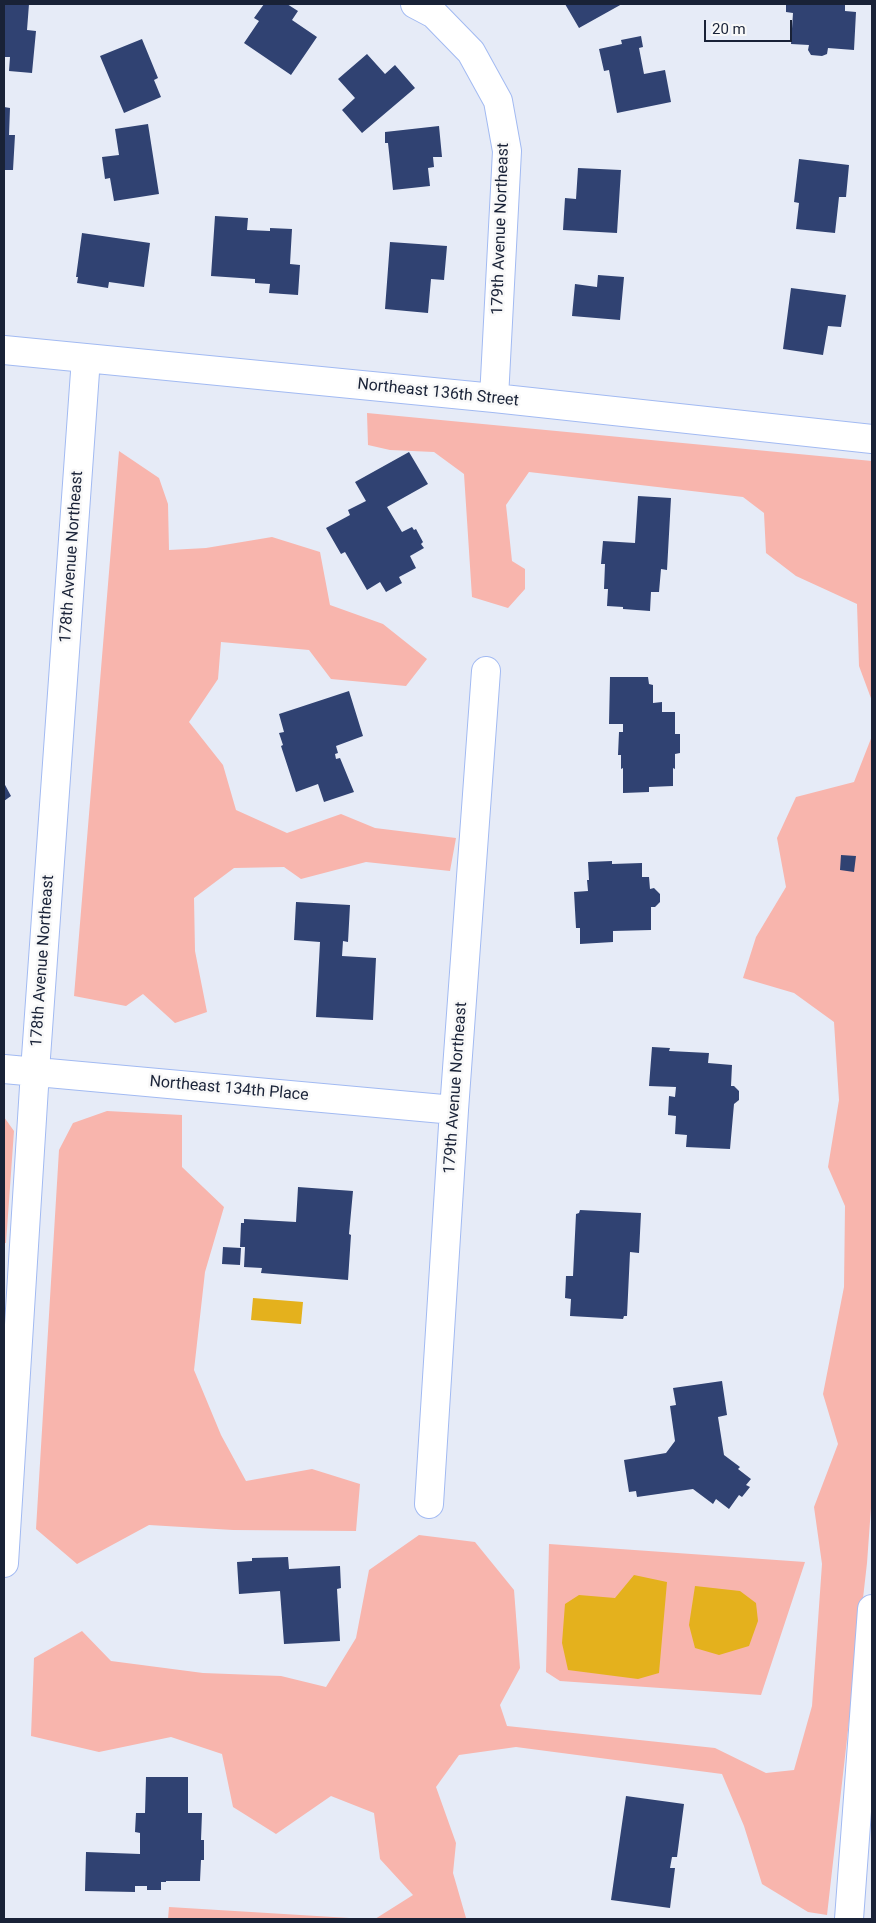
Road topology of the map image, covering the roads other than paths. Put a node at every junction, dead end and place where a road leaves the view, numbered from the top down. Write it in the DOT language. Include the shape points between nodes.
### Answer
graph roads {
  1 [pos="415,4"];
  2 [pos="4,350"];
  3 [pos="86,358"];
  4 [pos="494,398"];
  5 [pos="872,439"];
  6 [pos="486,672"];
  7 [pos="4,1068"];
  8 [pos="36,1071"];
  9 [pos="454,1110"];
  10 [pos="429,1504"];
  11 [pos="4,1563"];
  12 [pos="872,1609"];
  13 [pos="858,1906"];
  1 -- 4 [label="street, 179th Avenue Northeast" via="434,14 471,52 498,101 507,151"];
  2 -- 3 [label="street, Northeast 136th Street"];
  3 -- 4 [label="street, Northeast 136th Street"];
  3 -- 8 [label="street, 178th Avenue Northeast"];
  4 -- 5 [label="street, Northeast 136th Street"];
  6 -- 9 [label="street, 179th Avenue Northeast"];
  7 -- 8 [label="street, Northeast 134th Place"];
  8 -- 9 [label="street, Northeast 134th Place"];
  8 -- 11 [label="street, 178th Avenue Northeast"];
  9 -- 10 [label="street, 179th Avenue Northeast"];
  12 -- 13 [label="street"];
}
